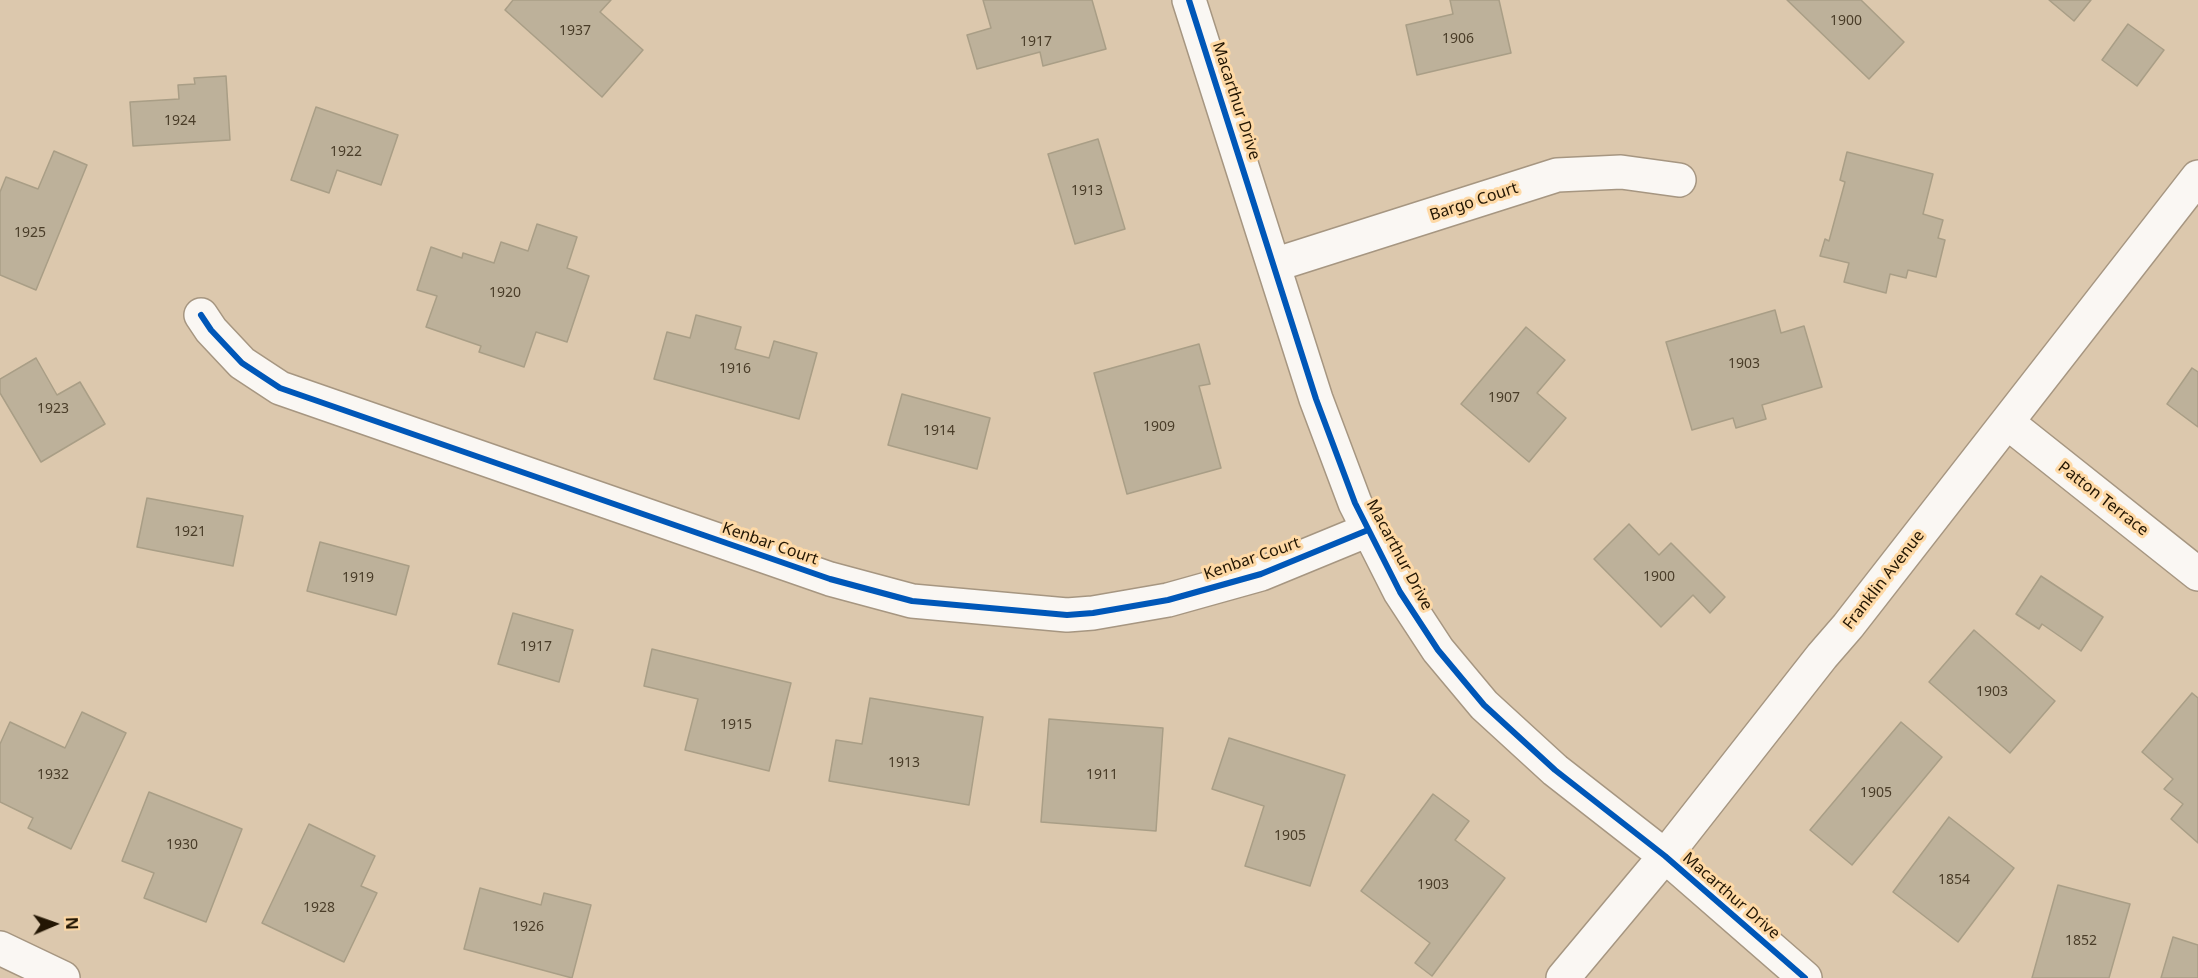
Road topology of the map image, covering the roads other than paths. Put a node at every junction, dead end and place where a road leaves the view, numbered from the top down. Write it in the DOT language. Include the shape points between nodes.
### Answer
graph roads {
  1 [pos="1190,0"];
  2 [pos="2198,177"];
  3 [pos="1679,180"];
  4 [pos="1274,266"];
  5 [pos="201,315"];
  6 [pos="2008,423"];
  7 [pos="1368,530"];
  8 [pos="2198,574"];
  9 [pos="1665,856"];
  10 [pos="0,948"];
  11 [pos="63,978"];
  12 [pos="1563,978"];
  13 [pos="1805,978"];
  1 -- 4 [label="street, Macarthur Drive"];
  2 -- 6 [label="street, Franklin Avenue"];
  3 -- 4 [label="street, Bargo Court" via="1621,172 1557,175"];
  4 -- 7 [label="street, Macarthur Drive" via="1317,399"];
  5 -- 7 [label="street, Kenbar Court" via="242,363 280,388 830,579 912,601 1067,615 1093,613 1168,600 1261,574"];
  6 -- 8 [label="street, Patton Terrace"];
  6 -- 9 [label="street, Franklin Avenue"];
  7 -- 9 [label="street, Macarthur Drive" via="1400,592 1438,650 1484,705 1555,770"];
  9 -- 12 [label="street, Franklin Avenue"];
  9 -- 13 [label="street, Macarthur Drive"];
  10 -- 11 [label="street"];
}
